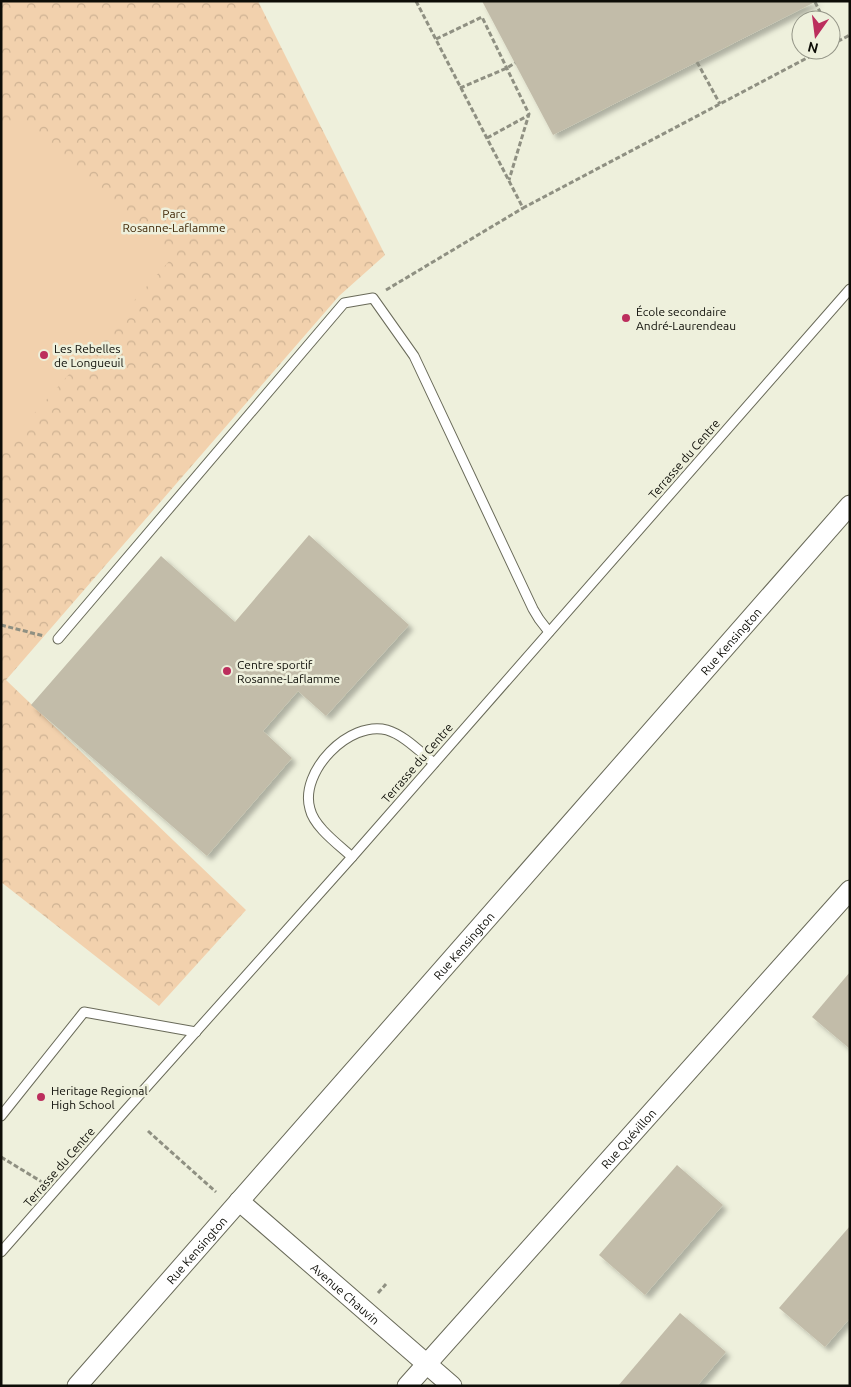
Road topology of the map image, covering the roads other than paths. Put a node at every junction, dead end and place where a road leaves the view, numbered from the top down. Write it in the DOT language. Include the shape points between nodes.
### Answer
graph roads {
  1 [pos="850,289"];
  2 [pos="850,505"];
  3 [pos="549,632"];
  4 [pos="58,639"];
  5 [pos="434,763"];
  6 [pos="352,857"];
  7 [pos="850,890"];
  8 [pos="196,1032"];
  9 [pos="1,1116"];
  10 [pos="239,1201"];
  11 [pos="1,1252"];
  12 [pos="426,1364"];
  13 [pos="77,1386"];
  14 [pos="407,1386"];
  15 [pos="452,1386"];
  1 -- 3 [label="lane, Terrasse du Centre"];
  2 -- 10 [label="street, Rue Kensington"];
  3 -- 4 [label="lane" via="533,609 414,356 373,298 344,303"];
  3 -- 5 [label="lane, Terrasse du Centre"];
  5 -- 6 [label="lane, Terrasse du Centre"];
  5 -- 6 [label="lane" via="400,737 385,730 353,734 334,748 312,778 309,809 320,826"];
  6 -- 8 [label="lane, Terrasse du Centre"];
  7 -- 12 [label="street, Rue Quévillon"];
  8 -- 9 [label="lane" via="84,1012"];
  8 -- 11 [label="lane, Terrasse du Centre"];
  10 -- 12 [label="street, Avenue Chauvin"];
  10 -- 13 [label="street, Rue Kensington"];
  12 -- 14 [label="street, Rue Quévillon"];
  12 -- 15 [label="street, Avenue Chauvin"];
}
